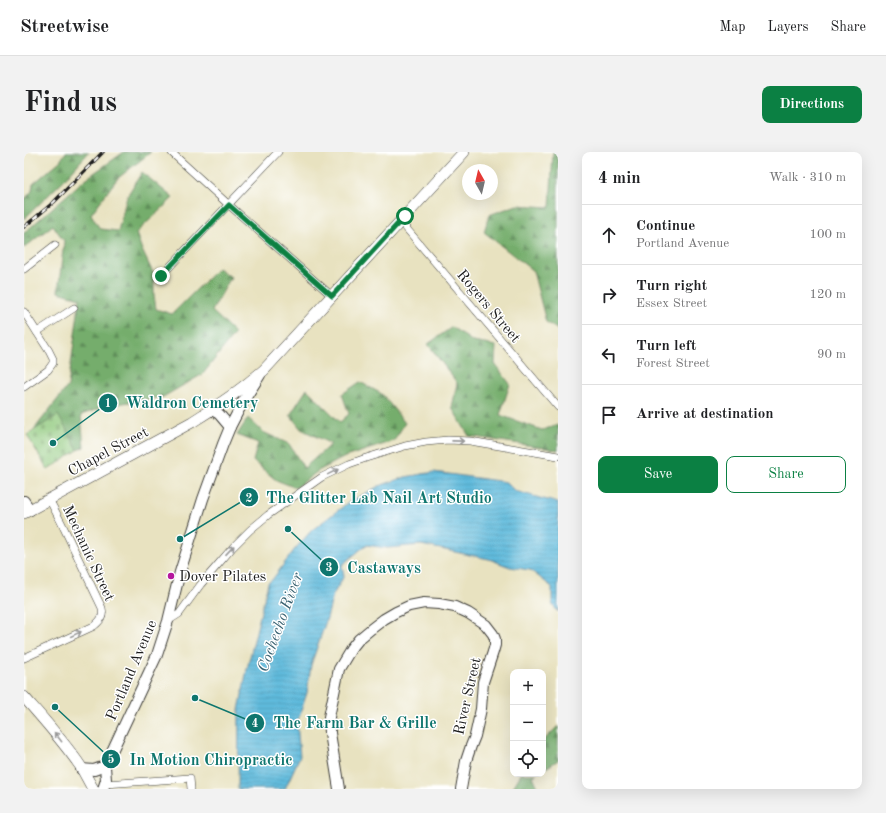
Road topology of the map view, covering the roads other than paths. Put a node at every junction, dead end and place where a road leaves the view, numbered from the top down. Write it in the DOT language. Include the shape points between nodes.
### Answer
graph roads {
  1 [pos="278,152"];
  2 [pos="464,152"];
  3 [pos="172,153"];
  4 [pos="229,205"];
  5 [pos="400,222"];
  6 [pos="55,245"];
  7 [pos="24,269"];
  8 [pos="161,276"];
  9 [pos="332,296"];
  10 [pos="74,308"];
  11 [pos="24,312"];
  12 [pos="37,332"];
  13 [pos="264,370"];
  14 [pos="24,387"];
  15 [pos="558,407"];
  16 [pos="212,410"];
  17 [pos="230,427"];
  18 [pos="558,456"];
  19 [pos="49,499"];
  20 [pos="26,508"];
  21 [pos="168,622"];
  22 [pos="24,658"];
  23 [pos="24,697"];
  24 [pos="105,766"];
  25 [pos="81,769"];
  26 [pos="104,787"];
  27 [pos="93,789"];
  28 [pos="191,789"];
  29 [pos="339,789"];
  30 [pos="461,789"];
  1 -- 4 [label="street"];
  2 -- 5 [label="main road, Portland Avenue"];
  3 -- 4 [label="street"];
  4 -- 8 [label="street"];
  4 -- 9 [label="street"];
  5 -- 9 [label="main road, Portland Avenue"];
  5 -- 15 [label="street, Rogers Street"];
  6 -- 7 [label="street"];
  9 -- 13 [label="main road, Portland Avenue"];
  10 -- 12 [label="street"];
  11 -- 12 [label="street"];
  12 -- 14 [label="street" via="52,355 53,363 48,370"];
  13 -- 16 [label="main road, Chapel Street"];
  13 -- 17 [label="main road, Portland Avenue"];
  16 -- 17 [label="main road"];
  16 -- 19 [label="main road, Chapel Street"];
  17 -- 21 [label="main road, Portland Avenue" via="203,499 180,572"];
  21 -- 18 [label="street, one-way" via="179,614 210,573 250,530 309,486 349,464 405,446 460,440"];
  19 -- 20 [label="main road, Chapel Street"];
  22 -- 19 [label="street, Mechanic Street, one-way" via="94,626 103,614"];
  21 -- 24 [label="main road, Portland Avenue" via="157,655"];
  25 -- 23 [label="main road, one-way" via="56,734"];
  24 -- 25 [label="main road" via="94,770"];
  24 -- 26 [label="main road, Portland Avenue"];
  25 -- 27 [label="main road"];
  26 -- 28 [label="street" via="190,778"];
  29 -- 30 [label="main road, River Street" via="329,717 339,669 359,639 371,628 396,612 424,603 453,607 468,613 486,626 495,639 483,682 481,709"];
}
